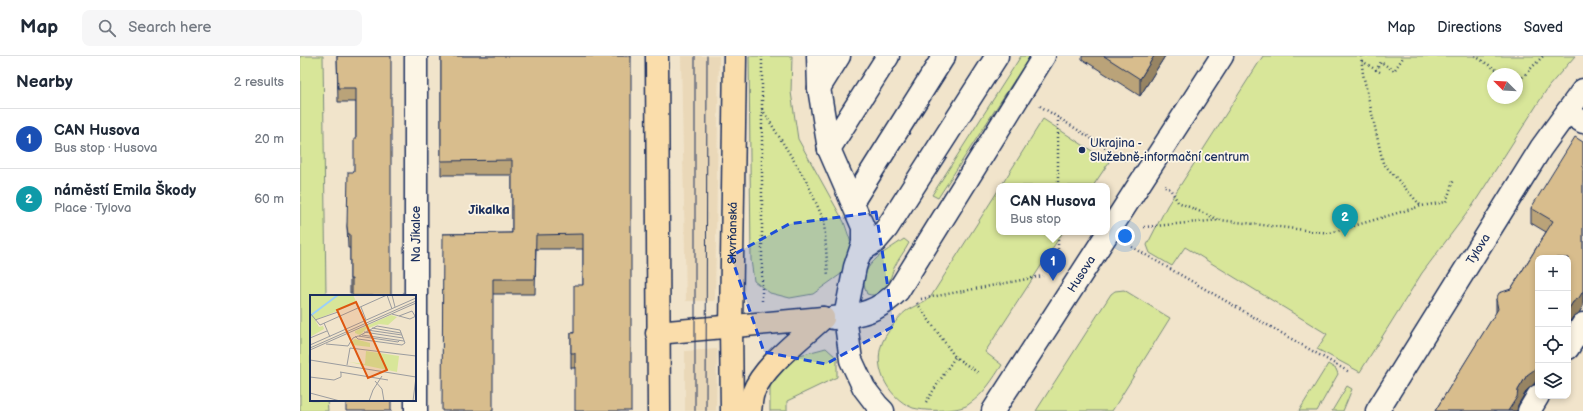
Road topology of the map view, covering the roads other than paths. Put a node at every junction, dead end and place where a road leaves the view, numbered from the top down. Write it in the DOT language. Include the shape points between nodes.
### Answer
graph roads {
  1 [pos="416,56"];
  2 [pos="657,56"];
  3 [pos="735,56"];
  4 [pos="818,56"];
  5 [pos="839,56"];
  6 [pos="888,56"];
  7 [pos="944,56"];
  8 [pos="997,56"];
  9 [pos="1044,56"];
  10 [pos="1222,56"];
  11 [pos="818,88"];
  12 [pos="1583,90"];
  13 [pos="1575,117"];
  14 [pos="829,149"];
  15 [pos="852,201"];
  16 [pos="1110,230"];
  17 [pos="1107,235"];
  18 [pos="861,251"];
  19 [pos="845,317"];
  20 [pos="823,318"];
  21 [pos="1583,324"];
  22 [pos="731,327"];
  23 [pos="657,333"];
  24 [pos="1571,343"];
  25 [pos="1536,399"];
  26 [pos="416,411"];
  27 [pos="658,411"];
  28 [pos="732,411"];
  29 [pos="750,411"];
  30 [pos="883,411"];
  31 [pos="993,411"];
  32 [pos="1377,411"];
  33 [pos="1529,411"];
  1 -- 26 [label="street, Na Jíkalce"];
  2 -- 23 [label="main road"];
  3 -- 22 [label="main road, Skvrňanská"];
  4 -- 11 [label="street"];
  5 -- 11 [label="street"];
  6 -- 14 [label="street"];
  7 -- 15 [label="street"];
  8 -- 18 [label="street" via="887,228 875,242"];
  9 -- 19 [label="street" via="898,291 874,310"];
  10 -- 16 [label="street, Husova"];
  11 -- 14 [label="street"];
  12 -- 13 [label="street, Tylova"];
  13 -- 32 [label="street, Tylova" via="1541,148"];
  14 -- 15 [label="street"];
  15 -- 18 [label="street" via="863,227"];
  17 -- 31 [label="street, Husova"];
  18 -- 19 [label="street" via="855,267"];
  19 -- 20 [label="street"];
  19 -- 30 [label="street" via="851,360 864,388"];
  20 -- 22 [label="main road"];
  20 -- 29 [label="main road" via="762,377 753,393"];
  21 -- 24 [label="street"];
  22 -- 23 [label="main road"];
  22 -- 28 [label="main road, Skvrňanská"];
  23 -- 27 [label="main road"];
  25 -- 33 [label="street"];
}
